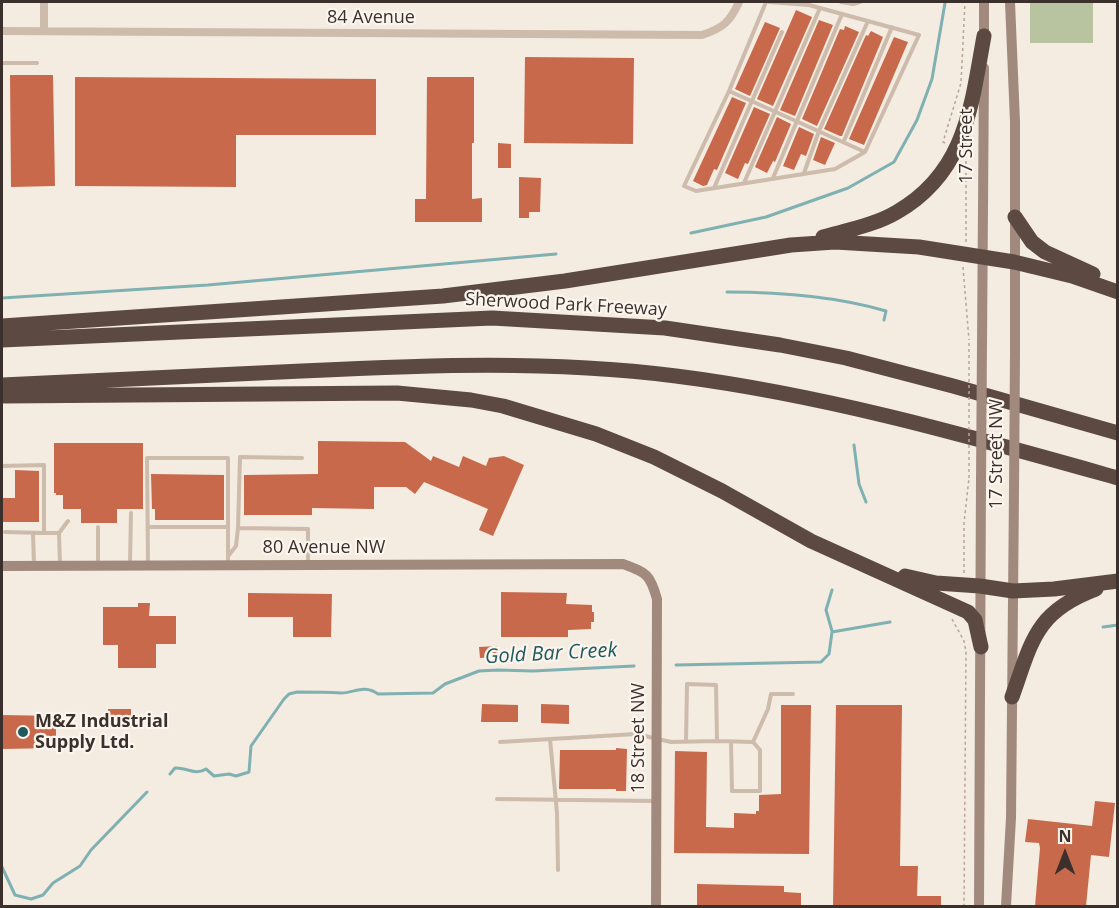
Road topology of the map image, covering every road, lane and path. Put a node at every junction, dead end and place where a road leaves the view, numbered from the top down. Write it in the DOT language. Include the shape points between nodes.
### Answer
graph roads {
  1 [pos="44,2"];
  2 [pos="739,2"];
  3 [pos="768,2"];
  4 [pos="842,2"];
  5 [pos="860,2"];
  6 [pos="964,2"];
  7 [pos="984,2"];
  8 [pos="1010,2"];
  9 [pos="820,8"];
  10 [pos="842,14"];
  11 [pos="868,21"];
  12 [pos="892,27"];
  13 [pos="44,30"];
  14 [pos="2,31"];
  15 [pos="782,32"];
  16 [pos="984,36"];
  17 [pos="2,63"];
  18 [pos="37,63"];
  19 [pos="729,91"];
  20 [pos="752,102"];
  21 [pos="775,112"];
  22 [pos="796,121"];
  23 [pos="819,131"];
  24 [pos="844,141"];
  25 [pos="957,149"];
  26 [pos="865,152"];
  27 [pos="804,174"];
  28 [pos="772,178"];
  29 [pos="743,184"];
  30 [pos="714,188"];
  31 [pos="1015,217"];
  32 [pos="791,245"];
  33 [pos="964,253"];
  34 [pos="982,256"];
  35 [pos="1014,262"];
  36 [pos="1118,285"];
  37 [pos="1118,292"];
  38 [pos="2,326"];
  39 [pos="2,340"];
  40 [pos="2,385"];
  41 [pos="2,396"];
  42 [pos="1118,433"];
  43 [pos="302,458"];
  44 [pos="2,466"];
  45 [pos="1118,478"];
  46 [pos="130,513"];
  47 [pos="68,521"];
  48 [pos="98,527"];
  49 [pos="148,527"];
  50 [pos="228,527"];
  51 [pos="238,528"];
  52 [pos="5,532"];
  53 [pos="33,533"];
  54 [pos="44,533"];
  55 [pos="60,533"];
  56 [pos="228,560"];
  57 [pos="308,564"];
  58 [pos="60,565"];
  59 [pos="98,565"];
  60 [pos="130,565"];
  61 [pos="148,565"];
  62 [pos="2,566"];
  63 [pos="34,566"];
  64 [pos="873,568"];
  65 [pos="645,572"];
  66 [pos="1118,583"];
  67 [pos="972,585"];
  68 [pos="1013,591"];
  69 [pos="959,608"];
  70 [pos="981,647"];
  71 [pos="794,694"];
  72 [pos="1012,697"];
  73 [pos="655,738"];
  74 [pos="550,739"];
  75 [pos="717,741"];
  76 [pos="500,742"];
  77 [pos="686,742"];
  78 [pos="731,742"];
  79 [pos="753,742"];
  80 [pos="497,799"];
  81 [pos="554,800"];
  82 [pos="656,801"];
  83 [pos="558,870"];
  84 [pos="656,906"];
  85 [pos="964,906"];
  86 [pos="979,906"];
  87 [pos="1006,906"];
  1 -- 13 [label="street"];
  2 -- 13 [label="street, 84 Avenue" via="720,29 702,35"];
  3 -- 9 [label="lane"];
  3 -- 19 [label="lane"];
  4 -- 5 [label="lane"];
  6 -- 25 [label="path" via="961,83 943,142"];
  7 -- 16 [label="main road"];
  8 -- 31 [label="main road, 17 Street NW"];
  9 -- 10 [label="lane"];
  9 -- 21 [label="lane"];
  10 -- 11 [label="lane"];
  10 -- 22 [label="lane"];
  11 -- 12 [label="lane"];
  11 -- 23 [label="lane"];
  12 -- 24 [label="lane"];
  12 -- 26 [label="lane" via="919,35"];
  13 -- 14 [label="street, 84 Avenue"];
  15 -- 20 [label="lane"];
  16 -- 25 [label="highway" via="969,115"];
  16 -- 34 [label="main road, 17 Street"];
  17 -- 18 [label="lane"];
  19 -- 20 [label="lane"];
  19 -- 30 [label="lane" via="684,186 696,191"];
  20 -- 21 [label="lane"];
  20 -- 30 [label="lane"];
  21 -- 22 [label="lane"];
  21 -- 29 [label="lane"];
  22 -- 23 [label="lane"];
  22 -- 28 [label="lane"];
  23 -- 24 [label="lane"];
  23 -- 27 [label="lane"];
  24 -- 26 [label="lane"];
  25 -- 32 [label="highway" via="932,184 896,213"];
  25 -- 33 [label="path" via="966,155"];
  26 -- 27 [label="lane" via="835,169"];
  27 -- 28 [label="lane"];
  28 -- 29 [label="lane"];
  29 -- 30 [label="lane"];
  31 -- 35 [label="main road, 17 Street NW"];
  31 -- 36 [label="highway" via="1032,242 1045,252"];
  32 -- 33 [label="highway" via="835,242"];
  32 -- 38 [label="highway" via="443,296"];
  33 -- 34 [label="highway"];
  33 -- 67 [label="path, bridge" via="969,340 969,478 964,523"];
  34 -- 35 [label="highway"];
  34 -- 67 [label="main road, 17 Street NW, bridge" via="981,479"];
  35 -- 37 [label="highway"];
  35 -- 68 [label="main road, 17 Street NW, bridge"];
  39 -- 42 [label="highway, Sherwood Park Freeway" via="492,318 665,328 846,358"];
  40 -- 45 [label="highway" via="469,364 610,369 675,375 807,397 889,415"];
  41 -- 64 [label="highway" via="397,393 503,405 654,457 811,541"];
  43 -- 51 [label="lane" via="240,457"];
  44 -- 54 [label="lane" via="44,465"];
  46 -- 60 [label="lane"];
  47 -- 55 [label="lane"];
  48 -- 59 [label="lane"];
  49 -- 50 [label="lane"];
  49 -- 50 [label="lane" via="147,458 228,458"];
  49 -- 61 [label="lane"];
  50 -- 56 [label="lane"];
  51 -- 56 [label="lane" via="236,546"];
  51 -- 57 [label="lane" via="308,529"];
  52 -- 53 [label="lane"];
  53 -- 54 [label="lane"];
  53 -- 63 [label="lane"];
  54 -- 55 [label="lane"];
  55 -- 58 [label="lane"];
  56 -- 57 [label="main road, 80 Avenue NW"];
  56 -- 61 [label="main road, 80 Avenue NW"];
  57 -- 65 [label="main road, 80 Avenue NW" via="623,564"];
  58 -- 59 [label="main road, 80 Avenue NW"];
  58 -- 63 [label="main road, 80 Avenue NW"];
  59 -- 60 [label="main road, 80 Avenue NW"];
  60 -- 61 [label="main road, 80 Avenue NW"];
  62 -- 63 [label="main road, 80 Avenue NW"];
  64 -- 67 [label="highway" via="936,583"];
  64 -- 69 [label="highway"];
  65 -- 73 [label="main road, 18 Street NW" via="657,599"];
  66 -- 68 [label="highway"];
  66 -- 72 [label="highway" via="1081,595 1048,616 1029,646"];
  67 -- 68 [label="highway"];
  67 -- 70 [label="main road, 17 Street NW"];
  68 -- 72 [label="main road, 17 Street NW"];
  69 -- 70 [label="highway" via="975,620"];
  69 -- 85 [label="path" via="952,619 966,651"];
  70 -- 86 [label="main road, 17 Street NW"];
  71 -- 79 [label="lane" via="771,694"];
  72 -- 87 [label="main road, 17 Street NW"];
  73 -- 74 [label="lane" via="636,734"];
  73 -- 77 [label="lane"];
  73 -- 82 [label="main road, 18 Street NW"];
  74 -- 76 [label="lane"];
  74 -- 81 [label="lane"];
  75 -- 77 [label="lane"];
  75 -- 77 [label="lane" via="717,685 687,684"];
  75 -- 78 [label="lane"];
  78 -- 79 [label="lane"];
  78 -- 79 [label="lane" via="732,790 760,790 760,750"];
  80 -- 81 [label="lane"];
  81 -- 82 [label="lane"];
  81 -- 83 [label="lane"];
  82 -- 84 [label="main road, 18 Street NW"];
}
